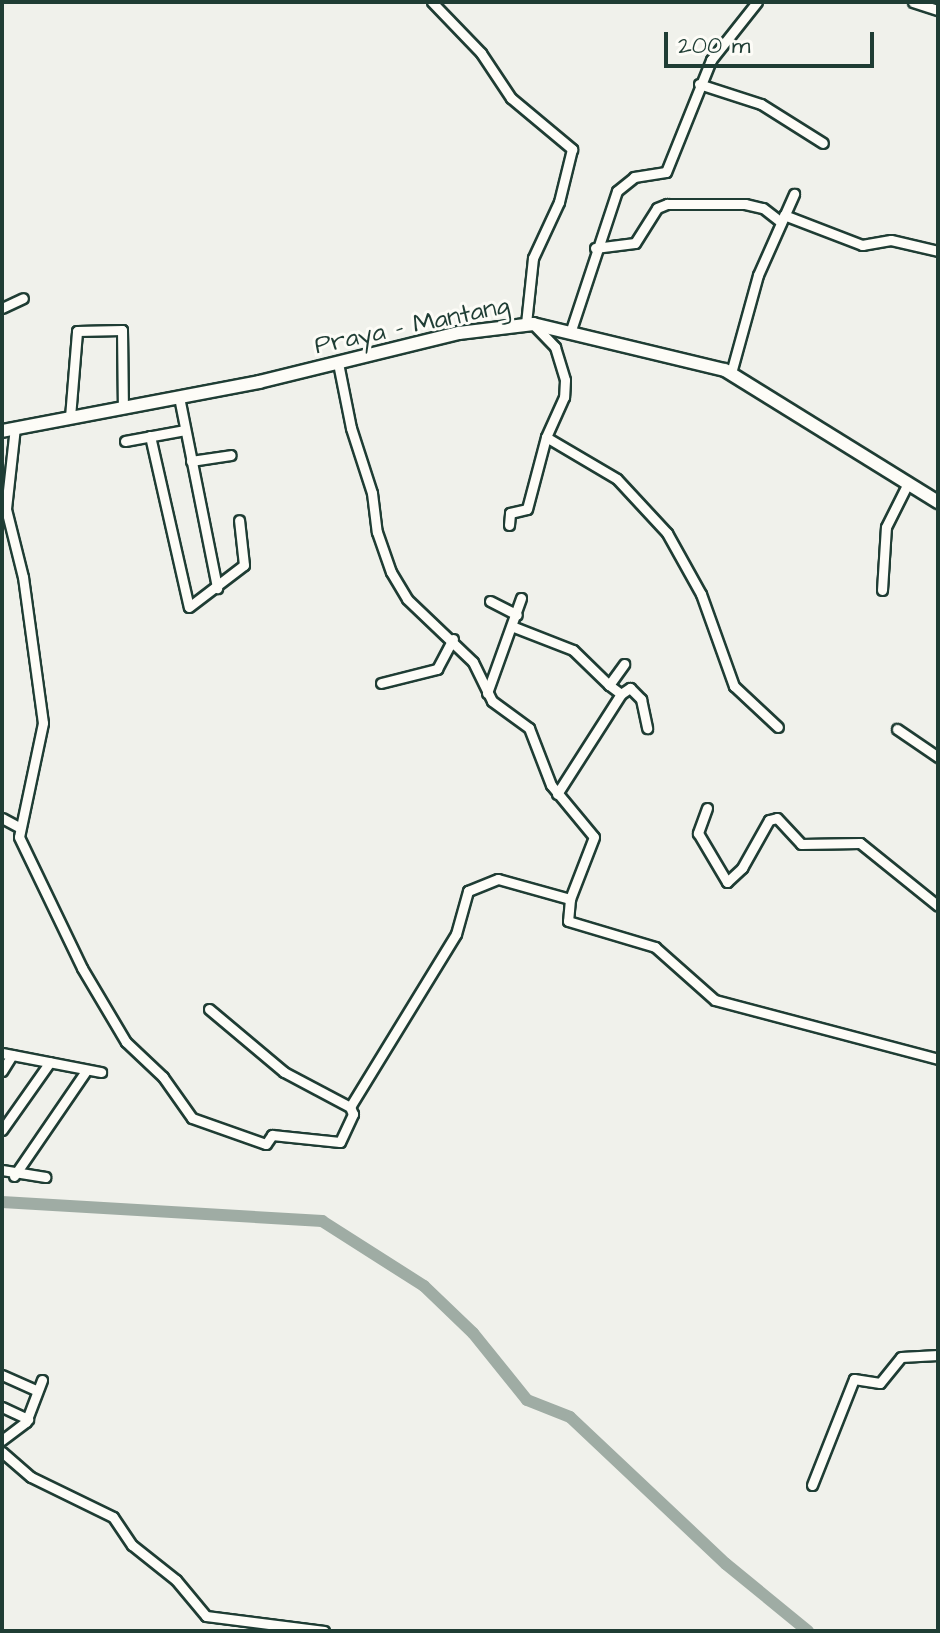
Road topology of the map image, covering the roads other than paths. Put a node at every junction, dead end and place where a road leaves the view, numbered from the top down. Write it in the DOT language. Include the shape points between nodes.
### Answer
graph roads {
  1 [pos="432,2"];
  2 [pos="757,2"];
  3 [pos="913,2"];
  4 [pos="938,10"];
  5 [pos="699,84"];
  6 [pos="823,143"];
  7 [pos="794,194"];
  8 [pos="783,219"];
  9 [pos="595,248"];
  10 [pos="938,251"];
  11 [pos="23,298"];
  12 [pos="2,308"];
  13 [pos="529,324"];
  14 [pos="571,330"];
  15 [pos="338,363"];
  16 [pos="731,373"];
  17 [pos="179,397"];
  18 [pos="123,408"];
  19 [pos="70,417"];
  20 [pos="9,429"];
  21 [pos="185,430"];
  22 [pos="150,436"];
  23 [pos="546,437"];
  24 [pos="125,441"];
  25 [pos="231,455"];
  26 [pos="191,461"];
  27 [pos="908,483"];
  28 [pos="938,502"];
  29 [pos="239,520"];
  30 [pos="509,525"];
  31 [pos="217,588"];
  32 [pos="882,590"];
  33 [pos="521,598"];
  34 [pos="490,601"];
  35 [pos="517,615"];
  36 [pos="514,627"];
  37 [pos="453,639"];
  38 [pos="624,664"];
  39 [pos="381,683"];
  40 [pos="609,685"];
  41 [pos="487,693"];
  42 [pos="621,694"];
  43 [pos="778,727"];
  44 [pos="647,728"];
  45 [pos="897,729"];
  46 [pos="938,757"];
  47 [pos="557,794"];
  48 [pos="707,808"];
  49 [pos="2,818"];
  50 [pos="19,827"];
  51 [pos="570,899"];
  52 [pos="938,906"];
  53 [pos="209,1009"];
  54 [pos="7,1054"];
  55 [pos="938,1059"];
  56 [pos="50,1062"];
  57 [pos="2,1071"];
  58 [pos="86,1071"];
  59 [pos="101,1072"];
  60 [pos="350,1107"];
  61 [pos="2,1130"];
  62 [pos="2,1170"];
  63 [pos="14,1176"];
  64 [pos="45,1177"];
  65 [pos="938,1355"];
  66 [pos="2,1375"];
  67 [pos="42,1380"];
  68 [pos="35,1390"];
  69 [pos="2,1407"];
  70 [pos="28,1419"];
  71 [pos="2,1440"];
  72 [pos="2,1452"];
  73 [pos="812,1485"];
  74 [pos="324,1631"];
  1 -- 13 [label="street" via="481,53 511,98 572,149 559,202 533,258"];
  2 -- 5 [label="street" via="715,53"];
  3 -- 4 [label="street"];
  5 -- 6 [label="street" via="761,104"];
  5 -- 9 [label="street" via="666,172 634,177 621,186"];
  7 -- 8 [label="street"];
  8 -- 9 [label="street" via="745,204 663,205 635,243"];
  8 -- 10 [label="street" via="862,245 891,240"];
  8 -- 16 [label="street" via="758,275"];
  9 -- 14 [label="street"];
  11 -- 12 [label="street"];
  13 -- 14 [label="main road, Praya - Mantang"];
  13 -- 15 [label="main road, Praya - Mantang" via="459,333"];
  13 -- 23 [label="street" via="555,347 565,380 564,397"];
  14 -- 16 [label="main road, Praya - Mantang"];
  15 -- 17 [label="main road, Praya - Mantang"];
  15 -- 37 [label="street" via="382,552 407,599"];
  16 -- 27 [label="main road, Praya - Mantang"];
  17 -- 18 [label="main road, Praya - Mantang"];
  17 -- 21 [label="street"];
  18 -- 19 [label="main road, Praya - Mantang"];
  18 -- 19 [label="street" via="122,331 77,331"];
  19 -- 20 [label="main road, Praya - Mantang"];
  20 -- 50 [label="street" via="6,509 23,577 43,723"];
  21 -- 22 [label="street"];
  21 -- 26 [label="street"];
  22 -- 24 [label="street"];
  22 -- 31 [label="street" via="183,600 189,607"];
  23 -- 30 [label="street" via="527,509 509,514"];
  23 -- 43 [label="street" via="617,479 667,533 701,594 734,686"];
  25 -- 26 [label="street"];
  26 -- 31 [label="street"];
  27 -- 28 [label="main road, Praya - Mantang"];
  27 -- 32 [label="street" via="886,527"];
  29 -- 31 [label="street" via="244,565"];
  33 -- 35 [label="street"];
  34 -- 35 [label="street"];
  35 -- 36 [label="street"];
  36 -- 40 [label="street" via="573,650"];
  36 -- 41 [label="street"];
  37 -- 39 [label="street" via="437,669"];
  37 -- 41 [label="street" via="473,662"];
  38 -- 40 [label="street"];
  40 -- 42 [label="street"];
  41 -- 47 [label="street" via="532,733"];
  42 -- 44 [label="street" via="630,688 642,700"];
  42 -- 47 [label="street"];
  45 -- 46 [label="street"];
  47 -- 51 [label="street" via="594,837"];
  48 -- 52 [label="street" via="698,833 727,882 742,868 769,820 777,818 801,844 860,843"];
  49 -- 50 [label="street"];
  50 -- 60 [label="street" via="21,843 82,968 126,1042 163,1077 192,1118 266,1144 272,1135 335,1143 344,1137 353,1114"];
  51 -- 55 [label="street" via="566,914 572,925 655,947 715,1000"];
  51 -- 60 [label="street" via="498,879 468,891 456,934 424,993"];
  53 -- 60 [label="street" via="284,1072"];
  54 -- 56 [label="street"];
  54 -- 57 [label="street"];
  56 -- 58 [label="street"];
  56 -- 61 [label="street"];
  58 -- 59 [label="street"];
  58 -- 63 [label="street"];
  62 -- 63 [label="street"];
  63 -- 64 [label="street"];
  65 -- 73 [label="street" via="897,1359 880,1383 854,1379"];
  66 -- 68 [label="street"];
  67 -- 68 [label="street"];
  68 -- 70 [label="street"];
  69 -- 70 [label="street"];
  70 -- 71 [label="street"];
  72 -- 74 [label="street" via="31,1477 113,1517 132,1545 176,1580 206,1616"];
}
